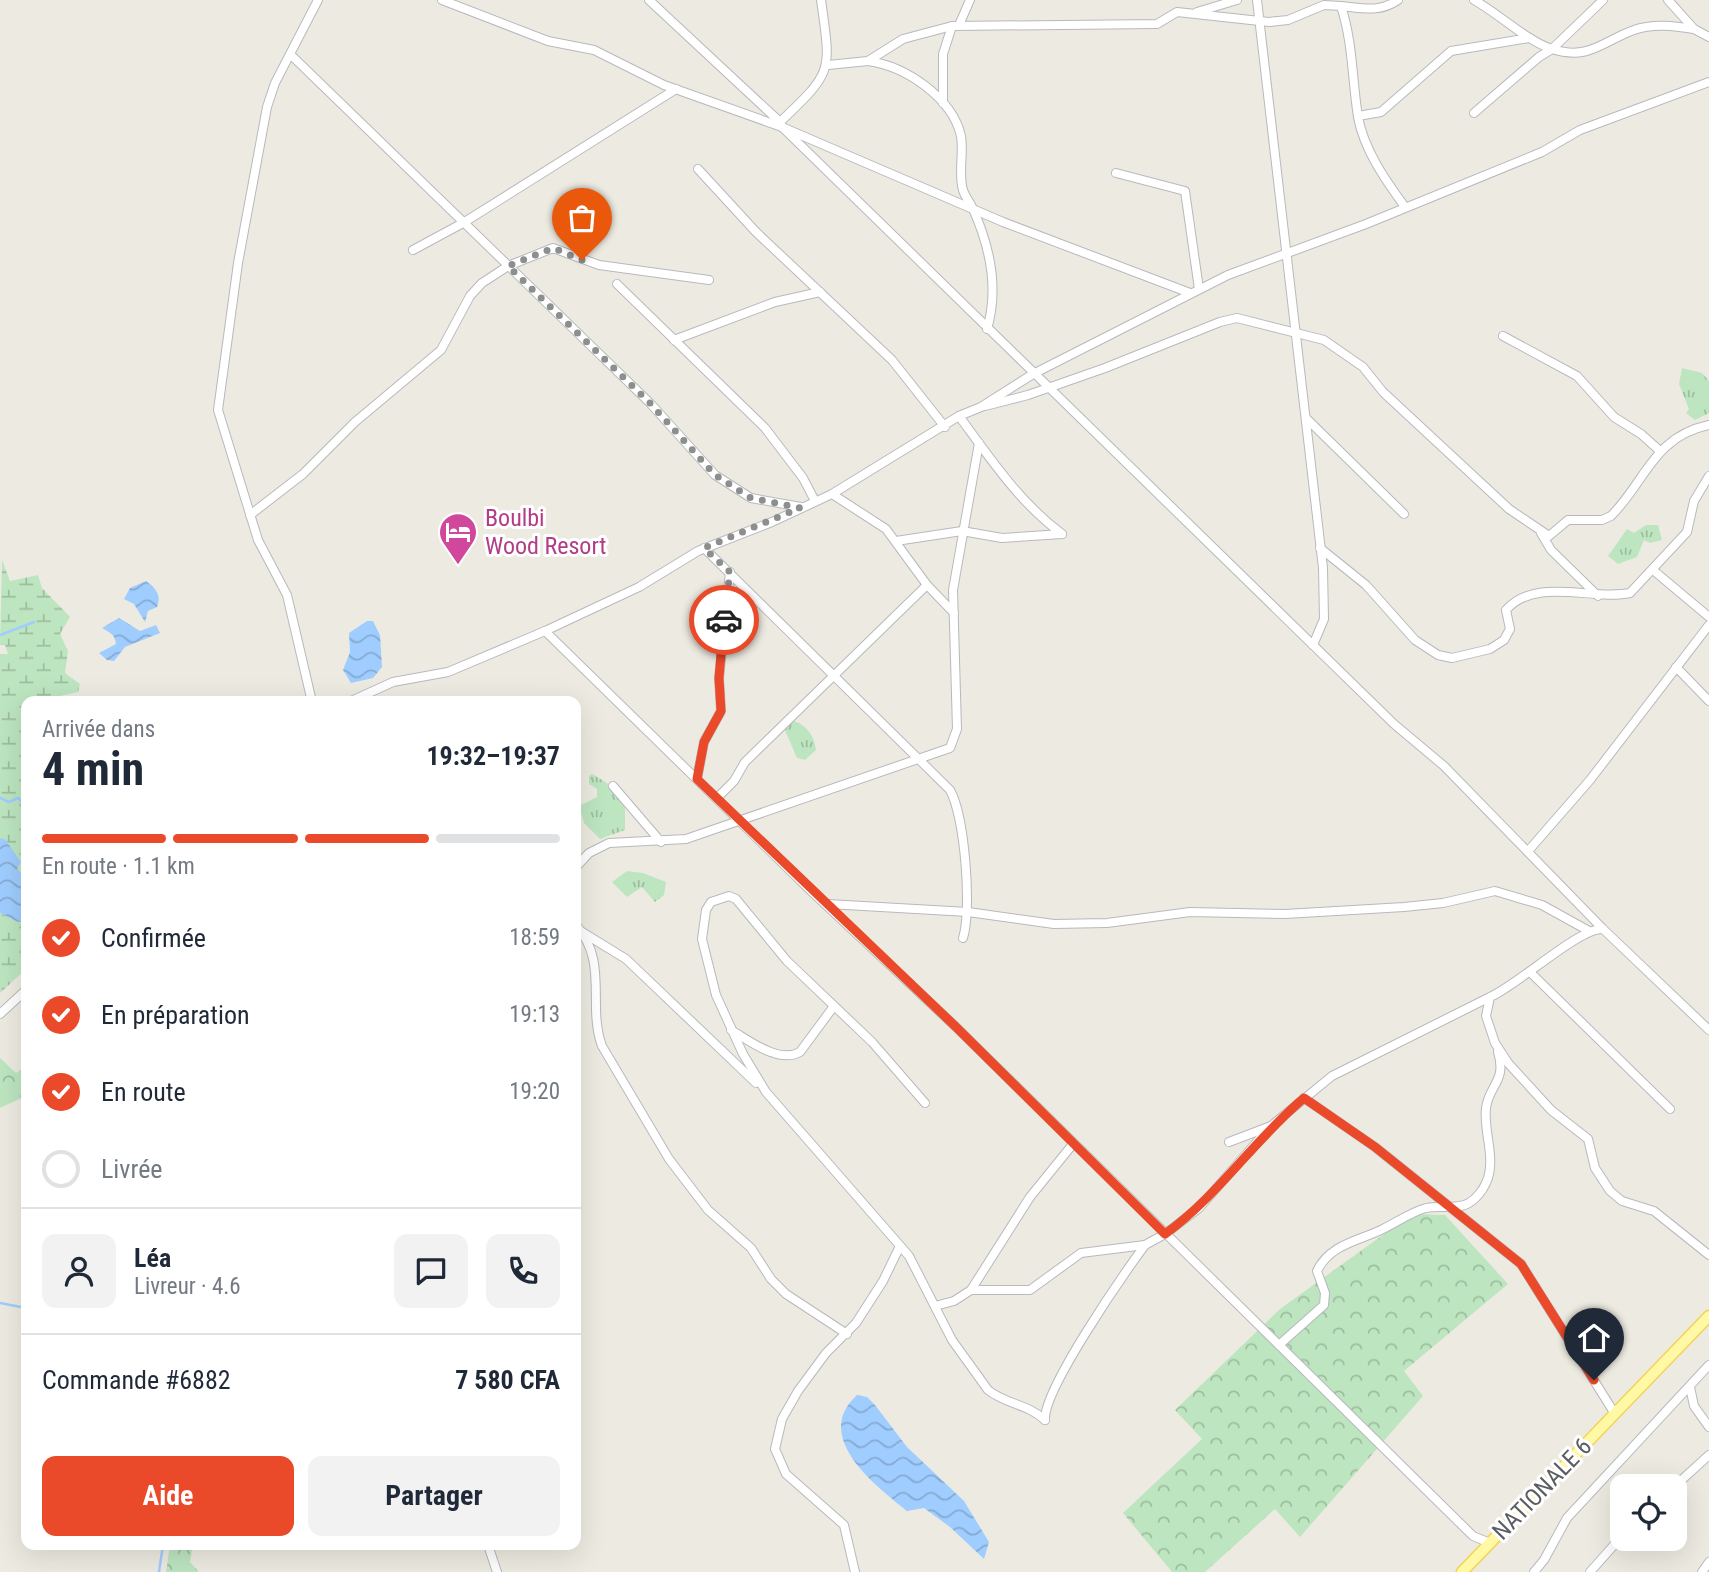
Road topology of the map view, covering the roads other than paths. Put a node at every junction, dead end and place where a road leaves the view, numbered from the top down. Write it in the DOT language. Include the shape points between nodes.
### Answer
graph roads {
  1 [pos="318,0"];
  2 [pos="442,0"];
  3 [pos="649,0"];
  4 [pos="821,0"];
  5 [pos="970,0"];
  6 [pos="1237,0"];
  7 [pos="1257,0"];
  8 [pos="1368,0"];
  9 [pos="1398,0"];
  10 [pos="1474,0"];
  11 [pos="1603,0"];
  12 [pos="1668,0"];
  13 [pos="1341,5"];
  14 [pos="1375,10"];
  15 [pos="1189,13"];
  16 [pos="1260,22"];
  17 [pos="956,25"];
  18 [pos="1694,29"];
  19 [pos="1709,37"];
  20 [pos="1529,38"];
  21 [pos="1552,49"];
  22 [pos="291,55"];
  23 [pos="868,61"];
  24 [pos="828,65"];
  25 [pos="1709,82"];
  26 [pos="676,89"];
  27 [pos="943,103"];
  28 [pos="1474,113"];
  29 [pos="1358,116"];
  30 [pos="781,124"];
  31 [pos="698,169"];
  32 [pos="1116,173"];
  33 [pos="1405,207"];
  34 [pos="973,208"];
  35 [pos="463,223"];
  36 [pos="413,250"];
  37 [pos="1287,253"];
  38 [pos="508,266"];
  39 [pos="709,281"];
  40 [pos="617,284"];
  41 [pos="1199,289"];
  42 [pos="820,292"];
  43 [pos="1190,293"];
  44 [pos="987,329"];
  45 [pos="1296,331"];
  46 [pos="1503,336"];
  47 [pos="674,340"];
  48 [pos="1033,374"];
  49 [pos="1046,387"];
  50 [pos="981,407"];
  51 [pos="959,415"];
  52 [pos="1307,419"];
  53 [pos="1709,425"];
  54 [pos="945,427"];
  55 [pos="979,443"];
  56 [pos="1660,451"];
  57 [pos="1709,476"];
  58 [pos="832,494"];
  59 [pos="815,501"];
  60 [pos="800,508"];
  61 [pos="1404,514"];
  62 [pos="250,515"];
  63 [pos="962,531"];
  64 [pos="1541,533"];
  65 [pos="896,541"];
  66 [pos="704,548"];
  67 [pos="1320,548"];
  68 [pos="1653,570"];
  69 [pos="730,572"];
  70 [pos="927,585"];
  71 [pos="1598,596"];
  72 [pos="954,613"];
  73 [pos="1709,617"];
  74 [pos="1709,625"];
  75 [pos="545,631"];
  76 [pos="1313,645"];
  77 [pos="1676,667"];
  78 [pos="835,677"];
  79 [pos="311,696"];
  80 [pos="362,696"];
  81 [pos="1709,701"];
  82 [pos="920,760"];
  83 [pos="697,779"];
  84 [pos="613,786"];
  85 [pos="717,798"];
  86 [pos="738,819"];
  87 [pos="661,842"];
  88 [pos="1529,850"];
  89 [pos="581,862"];
  90 [pos="827,904"];
  91 [pos="968,912"];
  92 [pos="581,929"];
  93 [pos="1603,929"];
  94 [pos="1589,931"];
  95 [pos="581,934"];
  96 [pos="963,939"];
  97 [pos="1530,972"];
  98 [pos="21,995"];
  99 [pos="1490,997"];
  100 [pos="834,1006"];
  101 [pos="0,1014"];
  102 [pos="731,1030"];
  103 [pos="1709,1030"];
  104 [pos="1495,1043"];
  105 [pos="766,1092"];
  106 [pos="1304,1098"];
  107 [pos="925,1103"];
  108 [pos="1670,1109"];
  109 [pos="1271,1126"];
  110 [pos="1229,1142"];
  111 [pos="1073,1144"];
  112 [pos="1452,1206"];
  113 [pos="1165,1234"];
  114 [pos="1144,1245"];
  115 [pos="900,1246"];
  116 [pos="1709,1255"];
  117 [pos="971,1290"];
  118 [pos="935,1306"];
  119 [pos="1709,1316"];
  120 [pos="847,1334"];
  121 [pos="1279,1345"];
  122 [pos="1709,1365"];
  123 [pos="1690,1387"];
  124 [pos="1615,1414"];
  125 [pos="1709,1427"];
  126 [pos="1709,1455"];
  127 [pos="1687,1475"];
  128 [pos="1490,1543"];
  129 [pos="489,1550"];
  130 [pos="1610,1550"];
  131 [pos="1709,1562"];
  132 [pos="496,1572"];
  133 [pos="855,1572"];
  134 [pos="1462,1572"];
  135 [pos="1534,1572"];
  136 [pos="1590,1572"];
  137 [pos="1702,1572"];
  1 -- 22 [label="street"];
  2 -- 26 [label="street" via="548,41 594,50"];
  3 -- 30 [label="street"];
  4 -- 24 [label="street"];
  5 -- 17 [label="street"];
  6 -- 15 [label="street"];
  7 -- 16 [label="street"];
  8 -- 14 [label="street"];
  9 -- 14 [label="street"];
  10 -- 20 [label="street"];
  11 -- 21 [label="street"];
  12 -- 18 [label="street"];
  13 -- 14 [label="street"];
  13 -- 16 [label="street" via="1324,5 1288,20"];
  13 -- 29 [label="street" via="1352,48"];
  15 -- 16 [label="street"];
  15 -- 17 [label="street" via="1177,12 1157,24"];
  16 -- 37 [label="street"];
  17 -- 23 [label="street" via="903,39"];
  17 -- 27 [label="street" via="943,54"];
  18 -- 19 [label="street"];
  18 -- 21 [label="street" via="1667,25 1635,29 1595,51"];
  20 -- 21 [label="street"];
  20 -- 29 [label="street" via="1451,51 1381,112"];
  21 -- 28 [label="street"];
  22 -- 35 [label="street"];
  22 -- 62 [label="street" via="275,83 261,130 221,375 218,410"];
  23 -- 24 [label="street"];
  23 -- 27 [label="street" via="912,79"];
  24 -- 30 [label="street"];
  25 -- 33 [label="street" via="1580,130 1542,152"];
  26 -- 30 [label="street"];
  26 -- 35 [label="street"];
  27 -- 34 [label="street" via="960,135 962,189"];
  29 -- 33 [label="street" via="1372,155"];
  30 -- 34 [label="street" via="890,176"];
  30 -- 44 [label="street"];
  31 -- 42 [label="street"];
  32 -- 41 [label="street" via="1185,191"];
  33 -- 37 [label="street"];
  34 -- 43 [label="street"];
  34 -- 44 [label="street" via="991,263 994,306"];
  35 -- 36 [label="street"];
  35 -- 38 [label="street"];
  37 -- 41 [label="street"];
  37 -- 45 [label="street"];
  38 -- 39 [label="street" via="553,248 615,269"];
  38 -- 60 [label="street" via="650,403 715,475 751,498"];
  38 -- 62 [label="street" via="470,296 441,350 355,422 303,474"];
  40 -- 47 [label="street"];
  41 -- 43 [label="street"];
  42 -- 47 [label="street" via="775,302"];
  42 -- 54 [label="street" via="909,377"];
  43 -- 48 [label="street"];
  44 -- 48 [label="street"];
  45 -- 49 [label="street" via="1237,318"];
  45 -- 52 [label="street"];
  45 -- 64 [label="street" via="1324,340 1363,367 1383,392"];
  46 -- 56 [label="street" via="1577,376 1614,417"];
  47 -- 59 [label="street" via="765,428"];
  48 -- 49 [label="street"];
  48 -- 50 [label="street"];
  49 -- 50 [label="street"];
  49 -- 76 [label="street"];
  50 -- 51 [label="street"];
  51 -- 54 [label="street"];
  51 -- 55 [label="street"];
  52 -- 61 [label="street"];
  52 -- 67 [label="street"];
  53 -- 56 [label="street" via="1687,431"];
  54 -- 58 [label="street"];
  55 -- 63 [label="street"];
  55 -- 63 [label="street" via="1016,491 1062,534 1002,538"];
  56 -- 64 [label="street" via="1611,516 1602,520 1572,518 1549,536"];
  57 -- 68 [label="street" via="1694,501 1687,532"];
  58 -- 59 [label="street"];
  58 -- 65 [label="street" via="874,519"];
  59 -- 60 [label="street"];
  60 -- 66 [label="street"];
  62 -- 79 [label="street" via="287,595"];
  63 -- 65 [label="street"];
  63 -- 72 [label="street"];
  64 -- 71 [label="street" via="1551,550"];
  65 -- 70 [label="street"];
  66 -- 69 [label="street"];
  66 -- 75 [label="street" via="639,587"];
  67 -- 71 [label="street" via="1366,585 1415,640 1452,658 1490,649 1504,640 1510,629 1506,610 1516,602 1548,591"];
  67 -- 76 [label="street" via="1324,619"];
  68 -- 71 [label="street" via="1630,593"];
  68 -- 73 [label="street"];
  69 -- 78 [label="street"];
  69 -- 83 [label="street" via="719,678 721,711 704,742"];
  70 -- 72 [label="street"];
  70 -- 78 [label="street"];
  72 -- 82 [label="street" via="957,729 950,748"];
  74 -- 77 [label="street"];
  75 -- 80 [label="street" via="448,672 393,682"];
  75 -- 83 [label="street"];
  76 -- 88 [label="street"];
  77 -- 81 [label="street"];
  77 -- 88 [label="street" via="1590,780"];
  78 -- 82 [label="street"];
  78 -- 85 [label="street" via="745,762"];
  82 -- 86 [label="street"];
  82 -- 91 [label="street" via="958,804"];
  83 -- 85 [label="street"];
  84 -- 87 [label="street"];
  85 -- 86 [label="street"];
  86 -- 87 [label="street" via="686,839"];
  86 -- 90 [label="street"];
  87 -- 89 [label="street" via="609,843"];
  88 -- 93 [label="street"];
  90 -- 91 [label="street"];
  90 -- 111 [label="street"];
  91 -- 94 [label="street" via="1054,924 1107,923 1190,912 1285,914 1404,907 1495,891 1542,905"];
  91 -- 96 [label="street"];
  92 -- 105 [label="street" via="626,960"];
  93 -- 94 [label="street"];
  93 -- 103 [label="street"];
  94 -- 97 [label="street"];
  95 -- 120 [label="street" via="598,986 595,1028 602,1046 669,1159 708,1210 751,1248 786,1294"];
  97 -- 99 [label="street"];
  97 -- 108 [label="street"];
  98 -- 101 [label="street"];
  99 -- 104 [label="street" via="1486,1016"];
  99 -- 106 [label="street" via="1357,1060"];
  100 -- 102 [label="street" via="800,1052 792,1056 766,1049"];
  100 -- 102 [label="street" via="787,961 736,898 718,898 706,911 702,939 709,976"];
  100 -- 107 [label="street"];
  102 -- 105 [label="street"];
  104 -- 112 [label="street" via="1502,1066 1486,1106 1487,1182 1468,1204"];
  104 -- 116 [label="street" via="1551,1110 1588,1139 1595,1168 1616,1197 1654,1211"];
  105 -- 115 [label="street"];
  106 -- 109 [label="street"];
  106 -- 112 [label="street"];
  109 -- 110 [label="street"];
  109 -- 113 [label="street" via="1199,1208"];
  111 -- 113 [label="street"];
  111 -- 117 [label="street" via="1030,1197"];
  112 -- 121 [label="street" via="1415,1212 1348,1242 1323,1259 1317,1271 1324,1305"];
  112 -- 124 [label="street" via="1521,1264"];
  113 -- 114 [label="street"];
  113 -- 121 [label="street"];
  114 -- 117 [label="street" via="1081,1253 1030,1290"];
  114 -- 118 [label="street" via="1065,1367 1049,1398 1045,1420 988,1390 964,1360"];
  115 -- 118 [label="street"];
  115 -- 120 [label="street"];
  117 -- 118 [label="street"];
  119 -- 124 [label="main road, NATIONALE 6"];
  120 -- 133 [label="street" via="826,1353 798,1391 782,1419 775,1449 786,1475 844,1525"];
  121 -- 128 [label="street" via="1473,1536"];
  122 -- 123 [label="street"];
  123 -- 125 [label="street" via="1694,1406"];
  123 -- 135 [label="street" via="1567,1518"];
  124 -- 128 [label="main road, NATIONALE 6"];
  126 -- 127 [label="street"];
  128 -- 134 [label="main road, NATIONALE 6"];
  129 -- 132 [label="street"];
  130 -- 136 [label="street"];
  131 -- 137 [label="street"];
}
